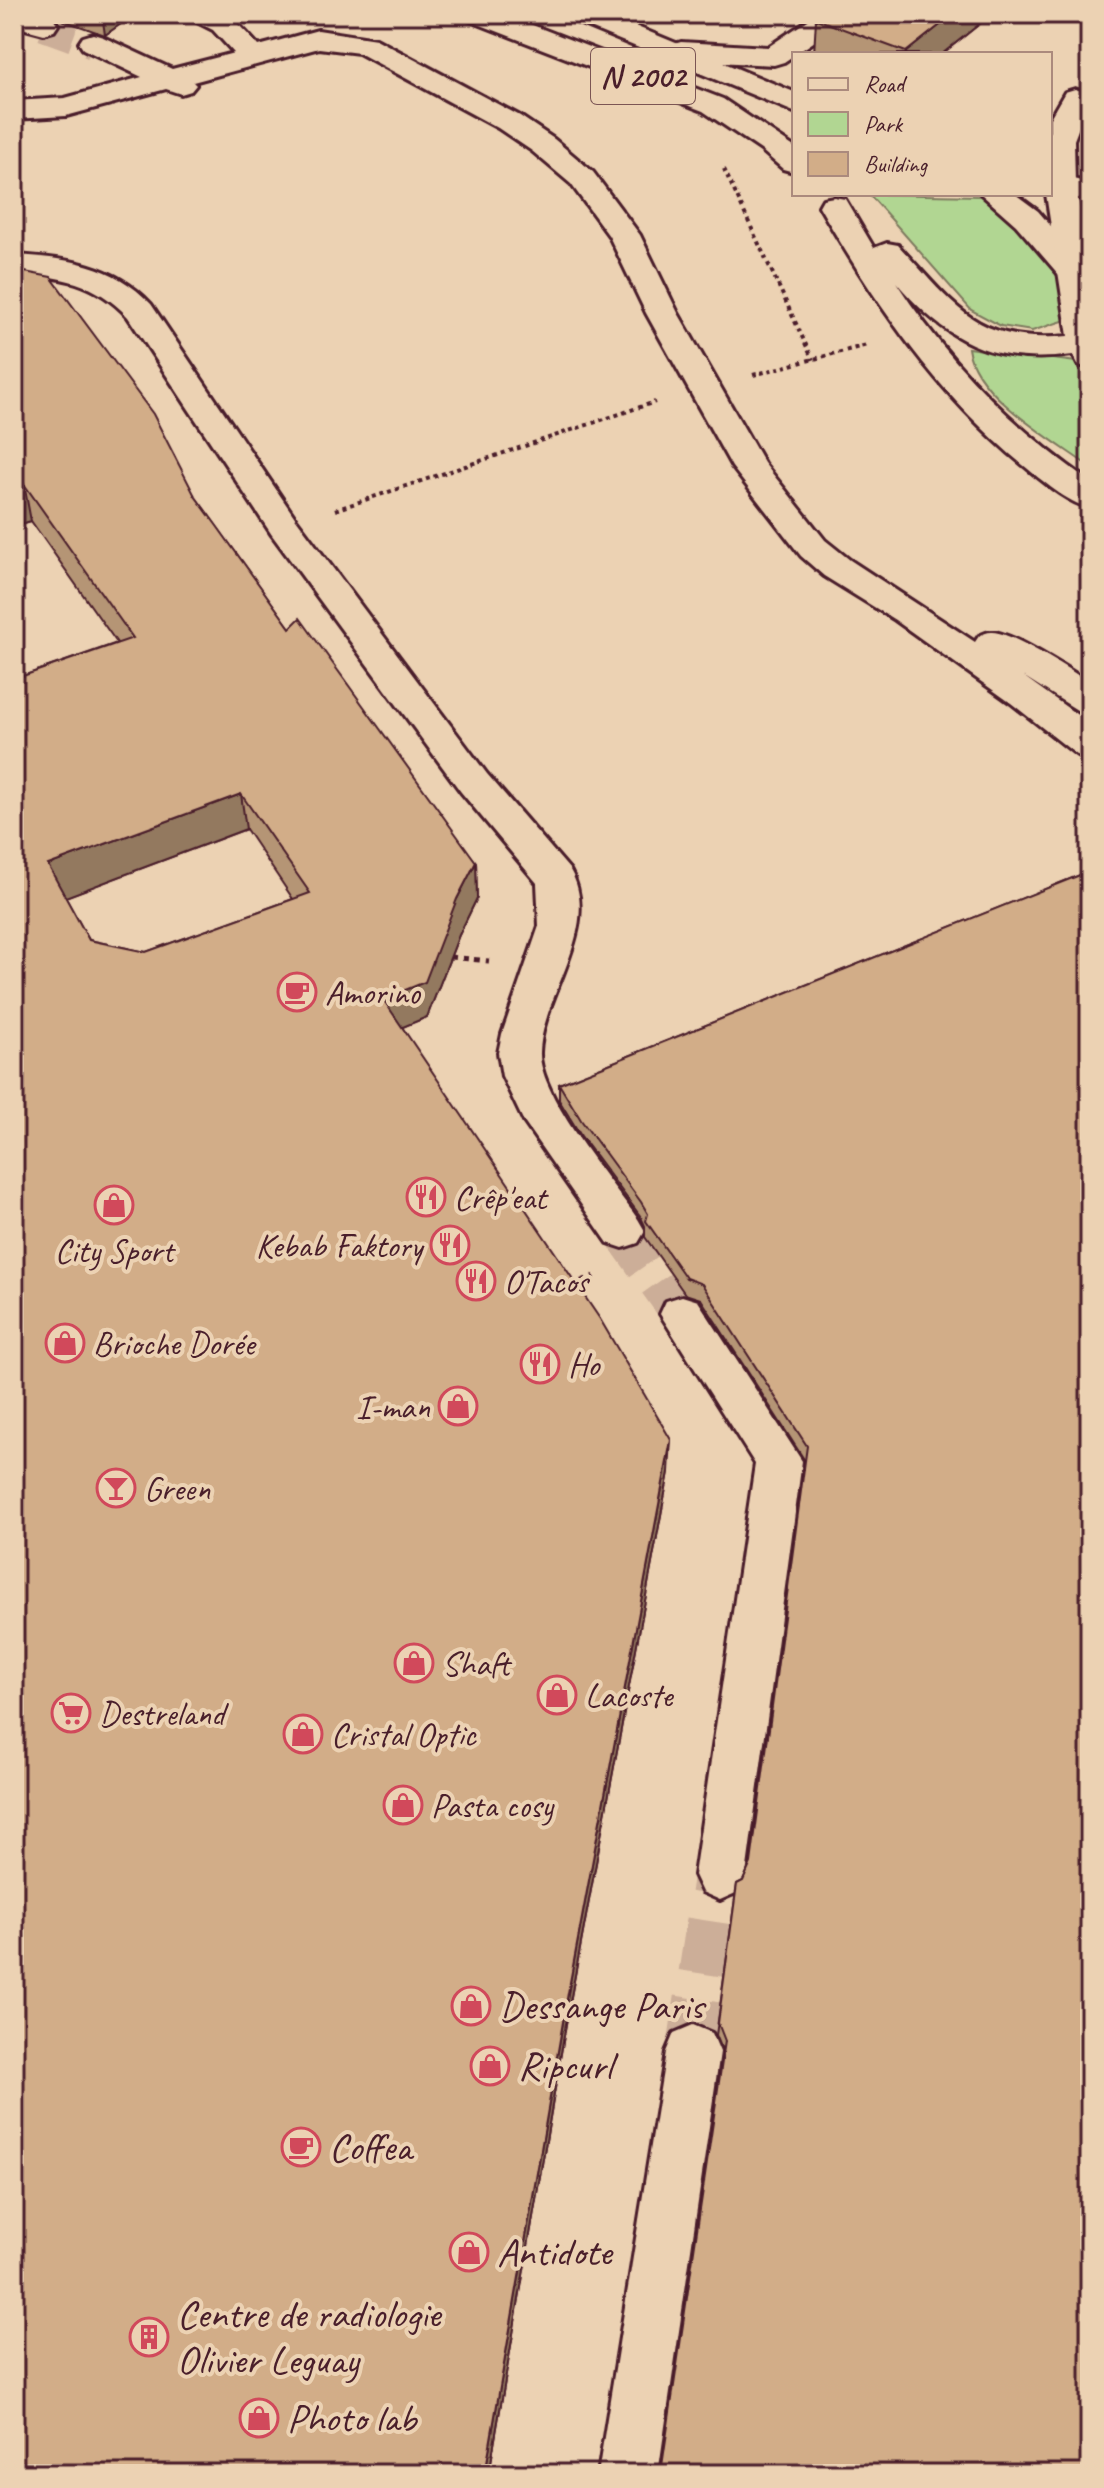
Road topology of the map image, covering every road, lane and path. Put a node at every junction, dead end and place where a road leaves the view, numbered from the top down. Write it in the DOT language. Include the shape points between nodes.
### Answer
graph roads {
  1 [pos="203,14"];
  2 [pos="478,14"];
  3 [pos="581,14"];
  4 [pos="836,14"];
  5 [pos="14,17"];
  6 [pos="44,25"];
  7 [pos="611,26"];
  8 [pos="93,43"];
  9 [pos="681,51"];
  10 [pos="251,54"];
  11 [pos="788,55"];
  12 [pos="410,71"];
  13 [pos="169,80"];
  14 [pos="792,91"];
  15 [pos="201,95"];
  16 [pos="792,102"];
  17 [pos="1064,109"];
  18 [pos="14,110"];
  19 [pos="752,130"];
  20 [pos="14,135"];
  21 [pos="792,161"];
  22 [pos="1055,183"];
  23 [pos="1090,192"];
  24 [pos="999,196"];
  25 [pos="828,200"];
  26 [pos="14,264"];
  27 [pos="1077,276"];
  28 [pos="878,343"];
  29 [pos="1088,348"];
  30 [pos="813,360"];
  31 [pos="703,388"];
  32 [pos="657,401"];
  33 [pos="1090,497"];
  34 [pos="284,527"];
  35 [pos="908,612"];
  36 [pos="1090,701"];
  37 [pos="1090,746"];
  38 [pos="623,1231"];
  39 [pos="682,1314"];
  40 [pos="720,1875"];
  41 [pos="693,2052"];
  42 [pos="628,2474"];
  1 -- 10 [label="main road" via="223,24"];
  2 -- 19 [label="main road, N 2002" via="701,100"];
  3 -- 7 [label="main road, N 2002"];
  4 -- 11 [label="main road"];
  5 -- 6 [label="main road"];
  7 -- 9 [label="main road, N 2002"];
  7 -- 16 [label="main road"];
  8 -- 13 [label="main road"];
  9 -- 11 [label="main road"];
  9 -- 14 [label="main road, N 2002"];
  10 -- 12 [label="main road" via="335,39 366,45"];
  10 -- 13 [label="main road"];
  12 -- 15 [label="main road" via="336,61"];
  12 -- 31 [label="main road" via="509,122 582,178 624,235"];
  13 -- 15 [label="main road"];
  13 -- 18 [label="main road" via="66,107"];
  15 -- 20 [label="main road" via="90,125"];
  17 -- 22 [label="main road"];
  19 -- 21 [label="main road, N 2002"];
  19 -- 30 [label="path" via="731,142 720,161"];
  22 -- 23 [label="main road"];
  22 -- 27 [label="main road"];
  24 -- 27 [label="main road" via="1027,218"];
  25 -- 29 [label="main road" via="872,237 939,310 978,337 1034,348"];
  25 -- 33 [label="main road" via="891,300 978,409 1043,467"];
  26 -- 34 [label="main road" via="64,270 120,290 183,373"];
  27 -- 29 [label="main road"];
  28 -- 30 [label="path"];
  30 -- 31 [label="path"];
  31 -- 35 [label="main road" via="749,467 813,548"];
  32 -- 34 [label="path"];
  34 -- 38 [label="main road" via="474,783 556,880 559,926 519,1053 523,1076 539,1111"];
  35 -- 36 [label="main road" via="1008,652"];
  35 -- 37 [label="main road"];
  39 -- 40 [label="main road" via="779,1461"];
  41 -- 42 [label="main road"];
}
